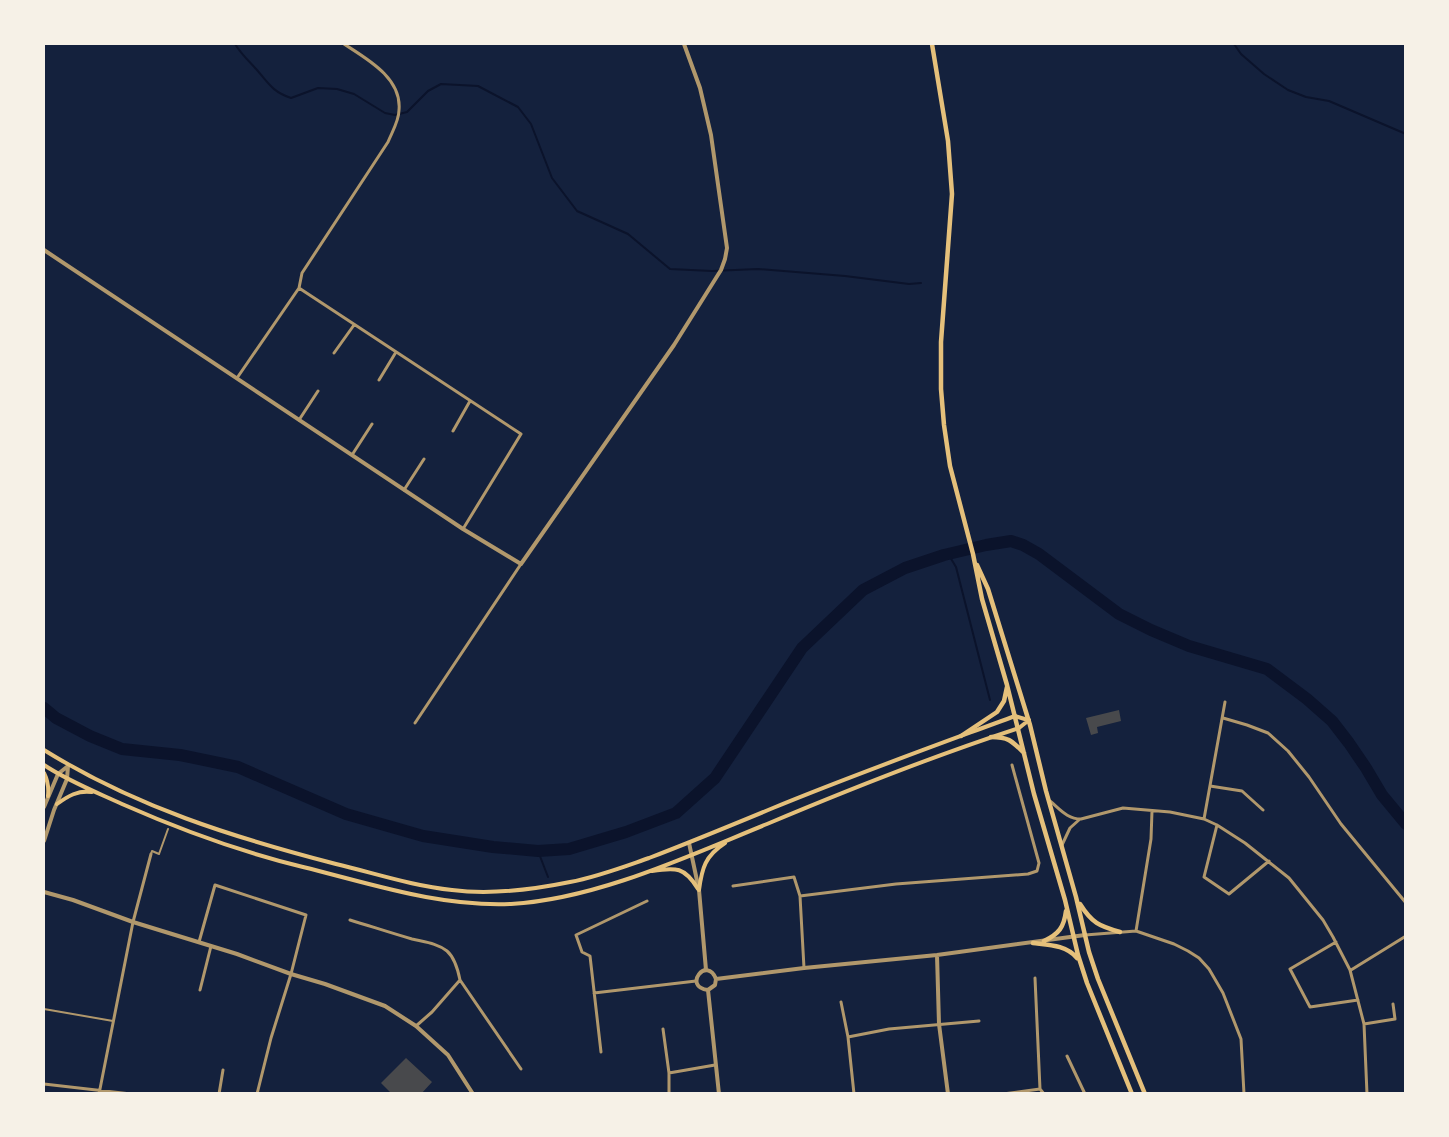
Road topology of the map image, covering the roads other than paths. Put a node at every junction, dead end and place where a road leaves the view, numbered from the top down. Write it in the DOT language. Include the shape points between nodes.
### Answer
graph roads {
  1 [pos="344,44"];
  2 [pos="684,44"];
  3 [pos="932,44"];
  4 [pos="44,250"];
  5 [pos="299,288"];
  6 [pos="354,325"];
  7 [pos="396,352"];
  8 [pos="334,353"];
  9 [pos="236,379"];
  10 [pos="379,380"];
  11 [pos="318,391"];
  12 [pos="470,401"];
  13 [pos="299,420"];
  14 [pos="372,424"];
  15 [pos="453,431"];
  16 [pos="352,455"];
  17 [pos="424,459"];
  18 [pos="404,490"];
  19 [pos="463,529"];
  20 [pos="973,554"];
  21 [pos="521,564"];
  22 [pos="1007,685"];
  23 [pos="1225,702"];
  24 [pos="1015,716"];
  25 [pos="1223,718"];
  26 [pos="1029,720"];
  27 [pos="416,723"];
  28 [pos="1019,728"];
  29 [pos="961,736"];
  30 [pos="991,737"];
  31 [pos="44,750"];
  32 [pos="1026,755"];
  33 [pos="44,765"];
  34 [pos="1012,765"];
  35 [pos="68,766"];
  36 [pos="44,772"];
  37 [pos="58,774"];
  38 [pos="68,779"];
  39 [pos="1210,786"];
  40 [pos="100,794"];
  41 [pos="48,796"];
  42 [pos="1048,799"];
  43 [pos="57,804"];
  44 [pos="44,807"];
  45 [pos="1263,810"];
  46 [pos="1152,811"];
  47 [pos="1082,819"];
  48 [pos="1204,819"];
  49 [pos="1217,825"];
  50 [pos="168,830"];
  51 [pos="737,836"];
  52 [pos="44,841"];
  53 [pos="689,843"];
  54 [pos="1062,846"];
  55 [pos="151,854"];
  56 [pos="692,855"];
  57 [pos="1269,861"];
  58 [pos="643,873"];
  59 [pos="733,886"];
  60 [pos="699,890"];
  61 [pos="44,892"];
  62 [pos="1075,892"];
  63 [pos="800,896"];
  64 [pos="647,901"];
  65 [pos="1406,903"];
  66 [pos="1067,908"];
  67 [pos="350,920"];
  68 [pos="133,922"];
  69 [pos="1136,931"];
  70 [pos="1120,932"];
  71 [pos="1085,935"];
  72 [pos="1406,936"];
  73 [pos="1074,937"];
  74 [pos="1044,941"];
  75 [pos="199,942"];
  76 [pos="1336,942"];
  77 [pos="1033,943"];
  78 [pos="211,946"];
  79 [pos="937,956"];
  80 [pos="1080,963"];
  81 [pos="804,968"];
  82 [pos="706,970"];
  83 [pos="1350,970"];
  84 [pos="291,974"];
  85 [pos="1035,978"];
  86 [pos="716,979"];
  87 [pos="460,980"];
  88 [pos="696,981"];
  89 [pos="200,990"];
  90 [pos="708,990"];
  91 [pos="594,993"];
  92 [pos="1358,1000"];
  93 [pos="840,1002"];
  94 [pos="1393,1004"];
  95 [pos="44,1009"];
  96 [pos="113,1021"];
  97 [pos="979,1021"];
  98 [pos="939,1024"];
  99 [pos="1364,1024"];
  100 [pos="416,1026"];
  101 [pos="663,1029"];
  102 [pos="848,1037"];
  103 [pos="601,1052"];
  104 [pos="1067,1056"];
  105 [pos="715,1065"];
  106 [pos="521,1069"];
  107 [pos="223,1070"];
  108 [pos="669,1073"];
  109 [pos="44,1084"];
  110 [pos="1040,1089"];
  111 [pos="99,1092"];
  112 [pos="131,1094"];
  113 [pos="219,1094"];
  114 [pos="257,1094"];
  115 [pos="474,1094"];
  116 [pos="669,1094"];
  117 [pos="719,1094"];
  118 [pos="854,1094"];
  119 [pos="948,1094"];
  120 [pos="1003,1094"];
  121 [pos="1044,1094"];
  122 [pos="1084,1094"];
  123 [pos="1132,1094"];
  124 [pos="1144,1094"];
  125 [pos="1244,1094"];
  126 [pos="1367,1094"];
  1 -- 5 [label="street" via="386,75 398,100 397,119 388,142 303,273"];
  2 -- 21 [label="street" via="711,135 727,248 722,266 674,345"];
  3 -- 20 [label="highway" via="948,141 952,194 941,389 950,466"];
  4 -- 9 [label="street"];
  5 -- 6 [label="street"];
  5 -- 9 [label="street"];
  6 -- 7 [label="street"];
  6 -- 8 [label="street"];
  7 -- 10 [label="street"];
  7 -- 12 [label="street"];
  9 -- 13 [label="street"];
  11 -- 13 [label="street"];
  12 -- 15 [label="street"];
  12 -- 19 [label="street" via="521,434"];
  13 -- 16 [label="street"];
  14 -- 16 [label="street"];
  16 -- 18 [label="street"];
  17 -- 18 [label="street"];
  18 -- 19 [label="street"];
  19 -- 21 [label="street"];
  20 -- 22 [label="highway"];
  20 -- 26 [label="highway" via="988,589"];
  21 -- 27 [label="street"];
  22 -- 24 [label="highway"];
  22 -- 29 [label="highway" via="997,712"];
  23 -- 25 [label="street"];
  24 -- 26 [label="main road"];
  24 -- 28 [label="highway"];
  24 -- 29 [label="main road"];
  25 -- 39 [label="street"];
  25 -- 65 [label="street" via="1268,733 1288,751 1341,825"];
  26 -- 28 [label="main road"];
  26 -- 42 [label="highway"];
  28 -- 30 [label="main road"];
  28 -- 32 [label="highway"];
  29 -- 53 [label="main road"];
  30 -- 32 [label="highway" via="1009,739"];
  30 -- 51 [label="main road"];
  31 -- 35 [label="main road"];
  32 -- 66 [label="highway"];
  33 -- 37 [label="main road"];
  34 -- 63 [label="street" via="1039,863 1037,871"];
  35 -- 37 [label="street"];
  35 -- 38 [label="street"];
  35 -- 53 [label="main road" via="130,797 224,832 394,879 451,890 507,891 572,882"];
  36 -- 41 [label="main road"];
  37 -- 38 [label="main road"];
  37 -- 41 [label="street"];
  38 -- 40 [label="main road"];
  38 -- 43 [label="street"];
  39 -- 45 [label="street" via="1242,792"];
  39 -- 48 [label="street"];
  40 -- 43 [label="main road" via="81,792"];
  40 -- 58 [label="main road" via="231,847 420,897 512,904 567,896"];
  41 -- 44 [label="street"];
  42 -- 47 [label="street" via="1070,818"];
  42 -- 54 [label="highway"];
  43 -- 52 [label="street"];
  46 -- 47 [label="street" via="1123,808"];
  46 -- 48 [label="street"];
  46 -- 69 [label="street"];
  47 -- 54 [label="street" via="1070,828"];
  48 -- 49 [label="street"];
  49 -- 57 [label="street"];
  49 -- 57 [label="street" via="1204,877 1229,894"];
  50 -- 55 [label="street" via="159,854"];
  51 -- 56 [label="main road"];
  51 -- 60 [label="main road" via="708,859"];
  53 -- 56 [label="street"];
  54 -- 62 [label="highway"];
  55 -- 68 [label="street"];
  56 -- 58 [label="main road"];
  56 -- 60 [label="street"];
  57 -- 76 [label="street" via="1289,878"];
  58 -- 60 [label="main road" via="677,869 688,874"];
  59 -- 63 [label="street" via="794,878"];
  60 -- 82 [label="street"];
  61 -- 68 [label="street"];
  62 -- 70 [label="highway" via="1092,920"];
  62 -- 71 [label="highway"];
  63 -- 81 [label="street"];
  64 -- 91 [label="street" via="576,935 582,952 590,956"];
  66 -- 73 [label="highway"];
  66 -- 74 [label="highway" via="1058,933"];
  67 -- 87 [label="street" via="441,947 453,959"];
  68 -- 75 [label="street"];
  68 -- 96 [label="street"];
  69 -- 70 [label="street"];
  69 -- 125 [label="street" via="1188,951 1209,969 1241,1039"];
  70 -- 71 [label="street"];
  71 -- 73 [label="street"];
  71 -- 124 [label="highway" via="1098,979"];
  72 -- 83 [label="street"];
  73 -- 74 [label="street"];
  73 -- 80 [label="highway"];
  74 -- 77 [label="street"];
  75 -- 78 [label="street"];
  75 -- 84 [label="street" via="215,885 306,915"];
  76 -- 83 [label="street"];
  76 -- 92 [label="street" via="1290,969 1310,1007"];
  77 -- 79 [label="street"];
  77 -- 80 [label="highway" via="1059,946"];
  78 -- 84 [label="street"];
  78 -- 89 [label="street"];
  79 -- 81 [label="street"];
  79 -- 98 [label="street"];
  80 -- 123 [label="highway"];
  81 -- 86 [label="street"];
  82 -- 86 [label="street"];
  82 -- 88 [label="street"];
  83 -- 92 [label="street"];
  84 -- 100 [label="street" via="385,1006"];
  84 -- 114 [label="street"];
  85 -- 110 [label="street"];
  86 -- 90 [label="street"];
  87 -- 100 [label="street"];
  87 -- 106 [label="street"];
  88 -- 90 [label="street" via="700,988"];
  88 -- 91 [label="street"];
  90 -- 105 [label="street"];
  91 -- 103 [label="street"];
  92 -- 99 [label="street"];
  93 -- 102 [label="street"];
  94 -- 99 [label="street" via="1395,1019"];
  95 -- 96 [label="street"];
  96 -- 111 [label="street"];
  97 -- 98 [label="street"];
  98 -- 102 [label="street"];
  98 -- 119 [label="street"];
  99 -- 126 [label="street"];
  100 -- 115 [label="street" via="448,1054"];
  101 -- 108 [label="street"];
  102 -- 118 [label="street"];
  104 -- 122 [label="street"];
  105 -- 108 [label="street"];
  105 -- 117 [label="street"];
  107 -- 113 [label="street"];
  108 -- 116 [label="street"];
  109 -- 111 [label="street"];
  110 -- 120 [label="street"];
  110 -- 121 [label="street"];
  111 -- 112 [label="street"];
}
